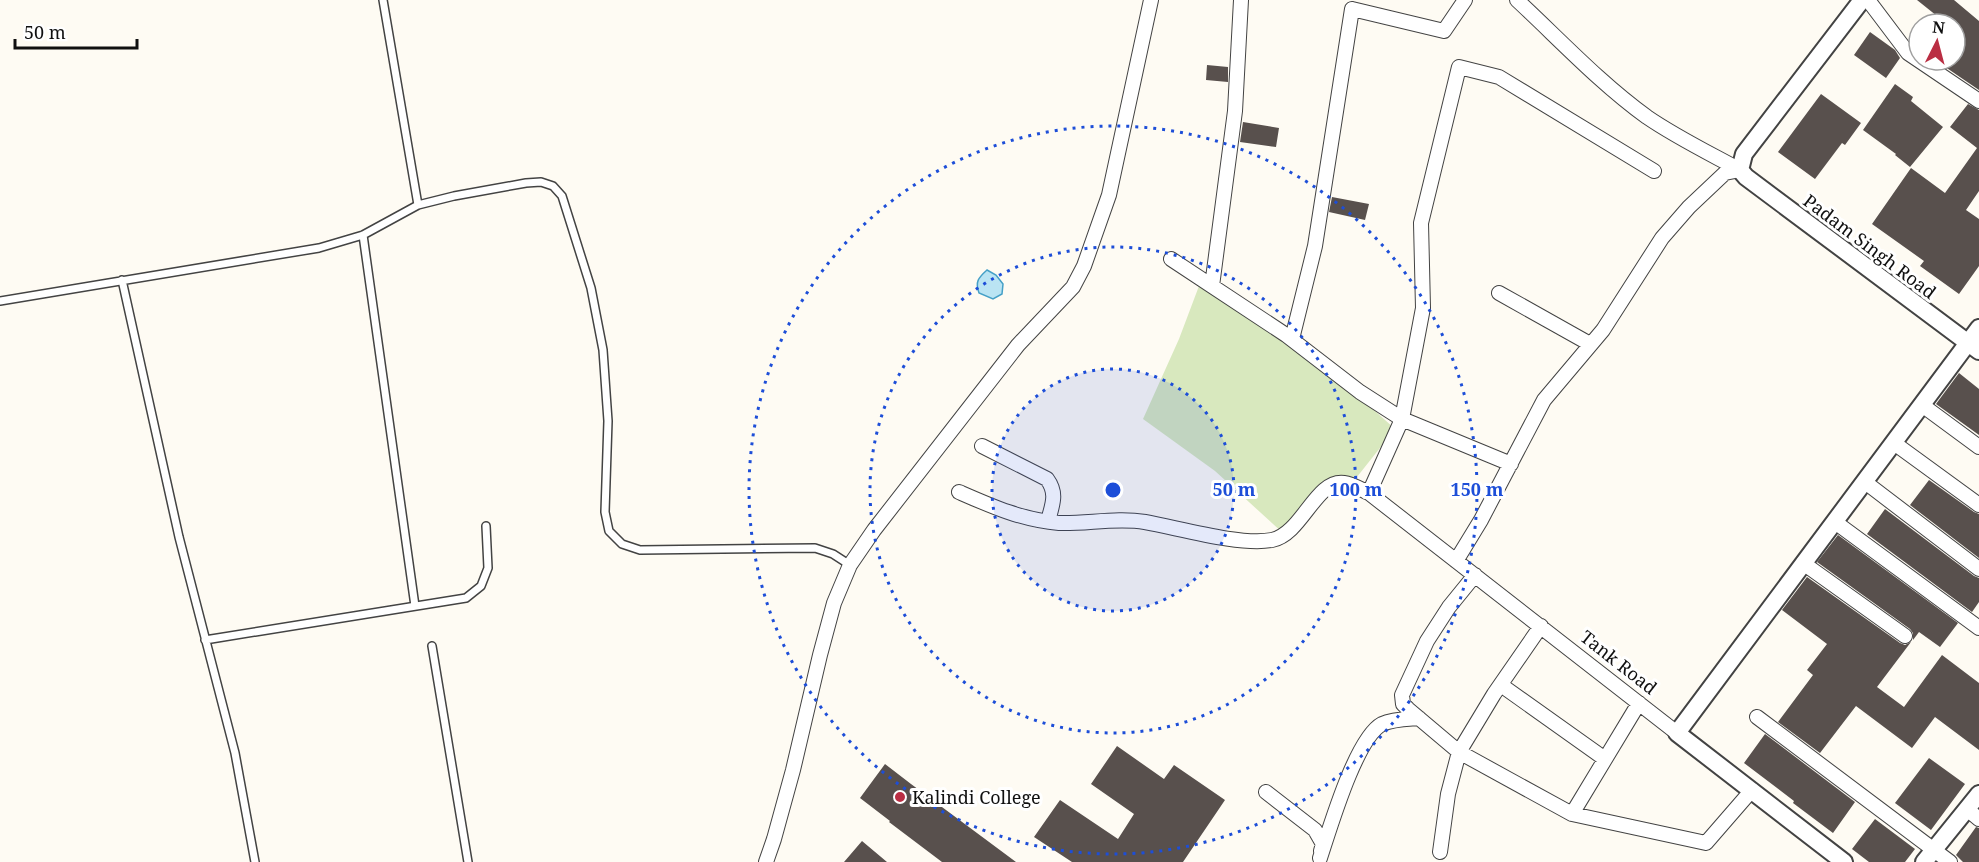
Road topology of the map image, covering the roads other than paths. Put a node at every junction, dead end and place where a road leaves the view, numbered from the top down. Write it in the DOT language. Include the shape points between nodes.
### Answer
graph roads {
  1 [pos="383,0"];
  2 [pos="1151,0"];
  3 [pos="1241,0"];
  4 [pos="1465,0"];
  5 [pos="1517,0"];
  6 [pos="1862,0"];
  7 [pos="1868,0"];
  8 [pos="1979,101"];
  9 [pos="1740,170"];
  10 [pos="1654,171"];
  11 [pos="418,206"];
  12 [pos="363,235"];
  13 [pos="1171,259"];
  14 [pos="122,280"];
  15 [pos="1212,286"];
  16 [pos="1499,293"];
  17 [pos="0,301"];
  18 [pos="1979,328"];
  19 [pos="1292,339"];
  20 [pos="1590,344"];
  21 [pos="1973,347"];
  22 [pos="1922,405"];
  23 [pos="1402,419"];
  24 [pos="1894,443"];
  25 [pos="982,446"];
  26 [pos="1979,447"];
  27 [pos="1511,464"];
  28 [pos="1865,482"];
  29 [pos="959,492"];
  30 [pos="1369,493"];
  31 [pos="1979,505"];
  32 [pos="1048,522"];
  33 [pos="1834,522"];
  34 [pos="486,526"];
  35 [pos="1456,561"];
  36 [pos="1803,563"];
  37 [pos="850,565"];
  38 [pos="1979,569"];
  39 [pos="1475,575"];
  40 [pos="415,606"];
  41 [pos="1541,626"];
  42 [pos="1979,628"];
  43 [pos="1905,636"];
  44 [pos="205,640"];
  45 [pos="432,646"];
  46 [pos="1501,685"];
  47 [pos="1640,703"];
  48 [pos="1756,717"];
  49 [pos="1419,718"];
  50 [pos="1677,733"];
  51 [pos="1459,752"];
  52 [pos="1605,759"];
  53 [pos="1752,790"];
  54 [pos="1266,792"];
  55 [pos="1979,794"];
  56 [pos="1572,814"];
  57 [pos="1973,814"];
  58 [pos="1440,852"];
  59 [pos="1929,856"];
  60 [pos="1319,860"];
  61 [pos="255,862"];
  62 [pos="468,862"];
  63 [pos="765,862"];
  64 [pos="1844,862"];
  65 [pos="1950,862"];
  1 -- 11 [label="lane"];
  2 -- 37 [label="street" via="1109,195 1073,287 1018,345"];
  3 -- 15 [label="street" via="1235,111"];
  4 -- 19 [label="street" via="1444,31 1352,9 1315,246"];
  5 -- 9 [label="street" via="1645,115"];
  6 -- 9 [label="street" via="1744,154"];
  7 -- 8 [label="street" via="1908,53"];
  9 -- 20 [label="street" via="1725,173 1662,238"];
  9 -- 21 [label="street, Padam Singh Road"];
  10 -- 23 [label="street" via="1499,77 1459,67 1421,223 1423,308"];
  11 -- 12 [label="lane"];
  11 -- 37 [label="lane" via="526,183 553,186 562,195 591,288 603,350 608,421 604,512 609,531 622,544 640,550 815,548"];
  12 -- 14 [label="lane" via="319,248"];
  12 -- 40 [label="lane"];
  13 -- 15 [label="street"];
  14 -- 17 [label="lane"];
  14 -- 44 [label="lane"];
  15 -- 19 [label="street"];
  16 -- 20 [label="street"];
  18 -- 21 [label="street"];
  19 -- 23 [label="street"];
  20 -- 27 [label="street" via="1544,400"];
  21 -- 22 [label="street"];
  22 -- 24 [label="street"];
  22 -- 26 [label="street"];
  23 -- 27 [label="street"];
  23 -- 30 [label="street"];
  24 -- 28 [label="street"];
  24 -- 31 [label="street"];
  25 -- 32 [label="street" via="1047,479 1053,488"];
  27 -- 35 [label="street"];
  28 -- 33 [label="street"];
  28 -- 38 [label="street"];
  29 -- 32 [label="street" via="996,509"];
  30 -- 32 [label="street, Tank Road" via="1345,483 1332,483 1294,528 1274,540 1251,542 1142,521"];
  30 -- 35 [label="street, Tank Road"];
  33 -- 36 [label="street"];
  33 -- 42 [label="street"];
  34 -- 40 [label="lane" via="488,568 481,586 466,598"];
  35 -- 39 [label="street, Tank Road"];
  36 -- 43 [label="street"];
  36 -- 50 [label="street"];
  37 -- 63 [label="street" via="834,603 793,770"];
  39 -- 41 [label="street, Tank Road"];
  39 -- 49 [label="street" via="1427,640 1402,695 1403,704"];
  40 -- 44 [label="lane"];
  41 -- 46 [label="street"];
  41 -- 47 [label="street, Tank Road"];
  44 -- 61 [label="lane" via="235,753"];
  45 -- 62 [label="lane"];
  46 -- 51 [label="street"];
  46 -- 52 [label="street"];
  47 -- 50 [label="street, Tank Road"];
  47 -- 52 [label="street"];
  48 -- 59 [label="street"];
  49 -- 51 [label="street"];
  49 -- 60 [label="street" via="1381,725 1357,756"];
  50 -- 53 [label="street, Tank Road"];
  51 -- 56 [label="street"];
  51 -- 58 [label="street"];
  52 -- 56 [label="street"];
  53 -- 56 [label="street" via="1706,843"];
  53 -- 64 [label="street, Tank Road"];
  54 -- 60 [label="street" via="1315,830 1323,844"];
  55 -- 57 [label="street"];
  57 -- 59 [label="street"];
  59 -- 65 [label="street"];
}
